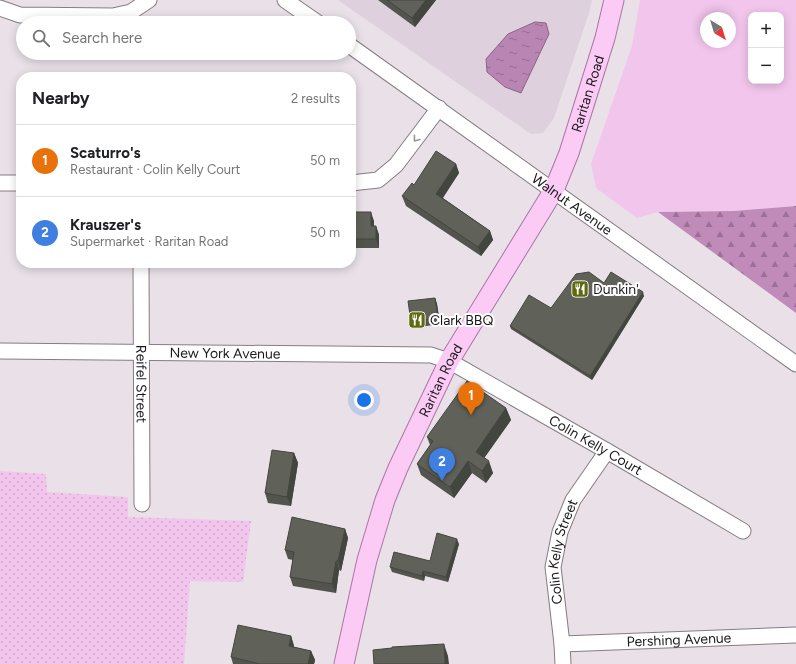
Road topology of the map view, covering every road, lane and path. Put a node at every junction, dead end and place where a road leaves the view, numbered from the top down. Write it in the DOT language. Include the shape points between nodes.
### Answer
graph roads {
  1 [pos="149,0"];
  2 [pos="285,0"];
  3 [pos="614,0"];
  4 [pos="0,8"];
  5 [pos="308,16"];
  6 [pos="356,50"];
  7 [pos="439,108"];
  8 [pos="356,182"];
  9 [pos="0,183"];
  10 [pos="16,183"];
  11 [pos="554,190"];
  12 [pos="141,268"];
  13 [pos="0,351"];
  14 [pos="140,351"];
  15 [pos="449,361"];
  16 [pos="796,364"];
  17 [pos="607,451"];
  18 [pos="142,504"];
  19 [pos="743,531"];
  20 [pos="796,635"];
  21 [pos="562,644"];
  22 [pos="344,664"];
  23 [pos="563,664"];
  1 -- 4 [label="street" via="131,12 113,16 20,15"];
  2 -- 5 [label="street"];
  3 -- 11 [label="main road, Raritan Road" via="605,38 569,152"];
  6 -- 7 [label="street, Walnut Avenue"];
  7 -- 8 [label="street, one-way" via="396,165 378,180"];
  7 -- 11 [label="street, Walnut Avenue"];
  9 -- 10 [label="street"];
  11 -- 15 [label="main road, Raritan Road"];
  11 -- 16 [label="street, Walnut Avenue"];
  12 -- 14 [label="street, Reifel Street"];
  13 -- 14 [label="street, New York Avenue"];
  14 -- 15 [label="street, New York Avenue" via="420,354"];
  14 -- 18 [label="street, Reifel Street"];
  15 -- 17 [label="street, Colin Kelly Court"];
  15 -- 22 [label="main road, Raritan Road" via="413,433 385,500 358,595"];
  17 -- 19 [label="street, Colin Kelly Court"];
  17 -- 21 [label="street, Colin Kelly Street" via="573,500 560,532 553,567"];
  20 -- 21 [label="street, Pershing Avenue"];
  21 -- 23 [label="street, Colin Kelly Street"];
}
